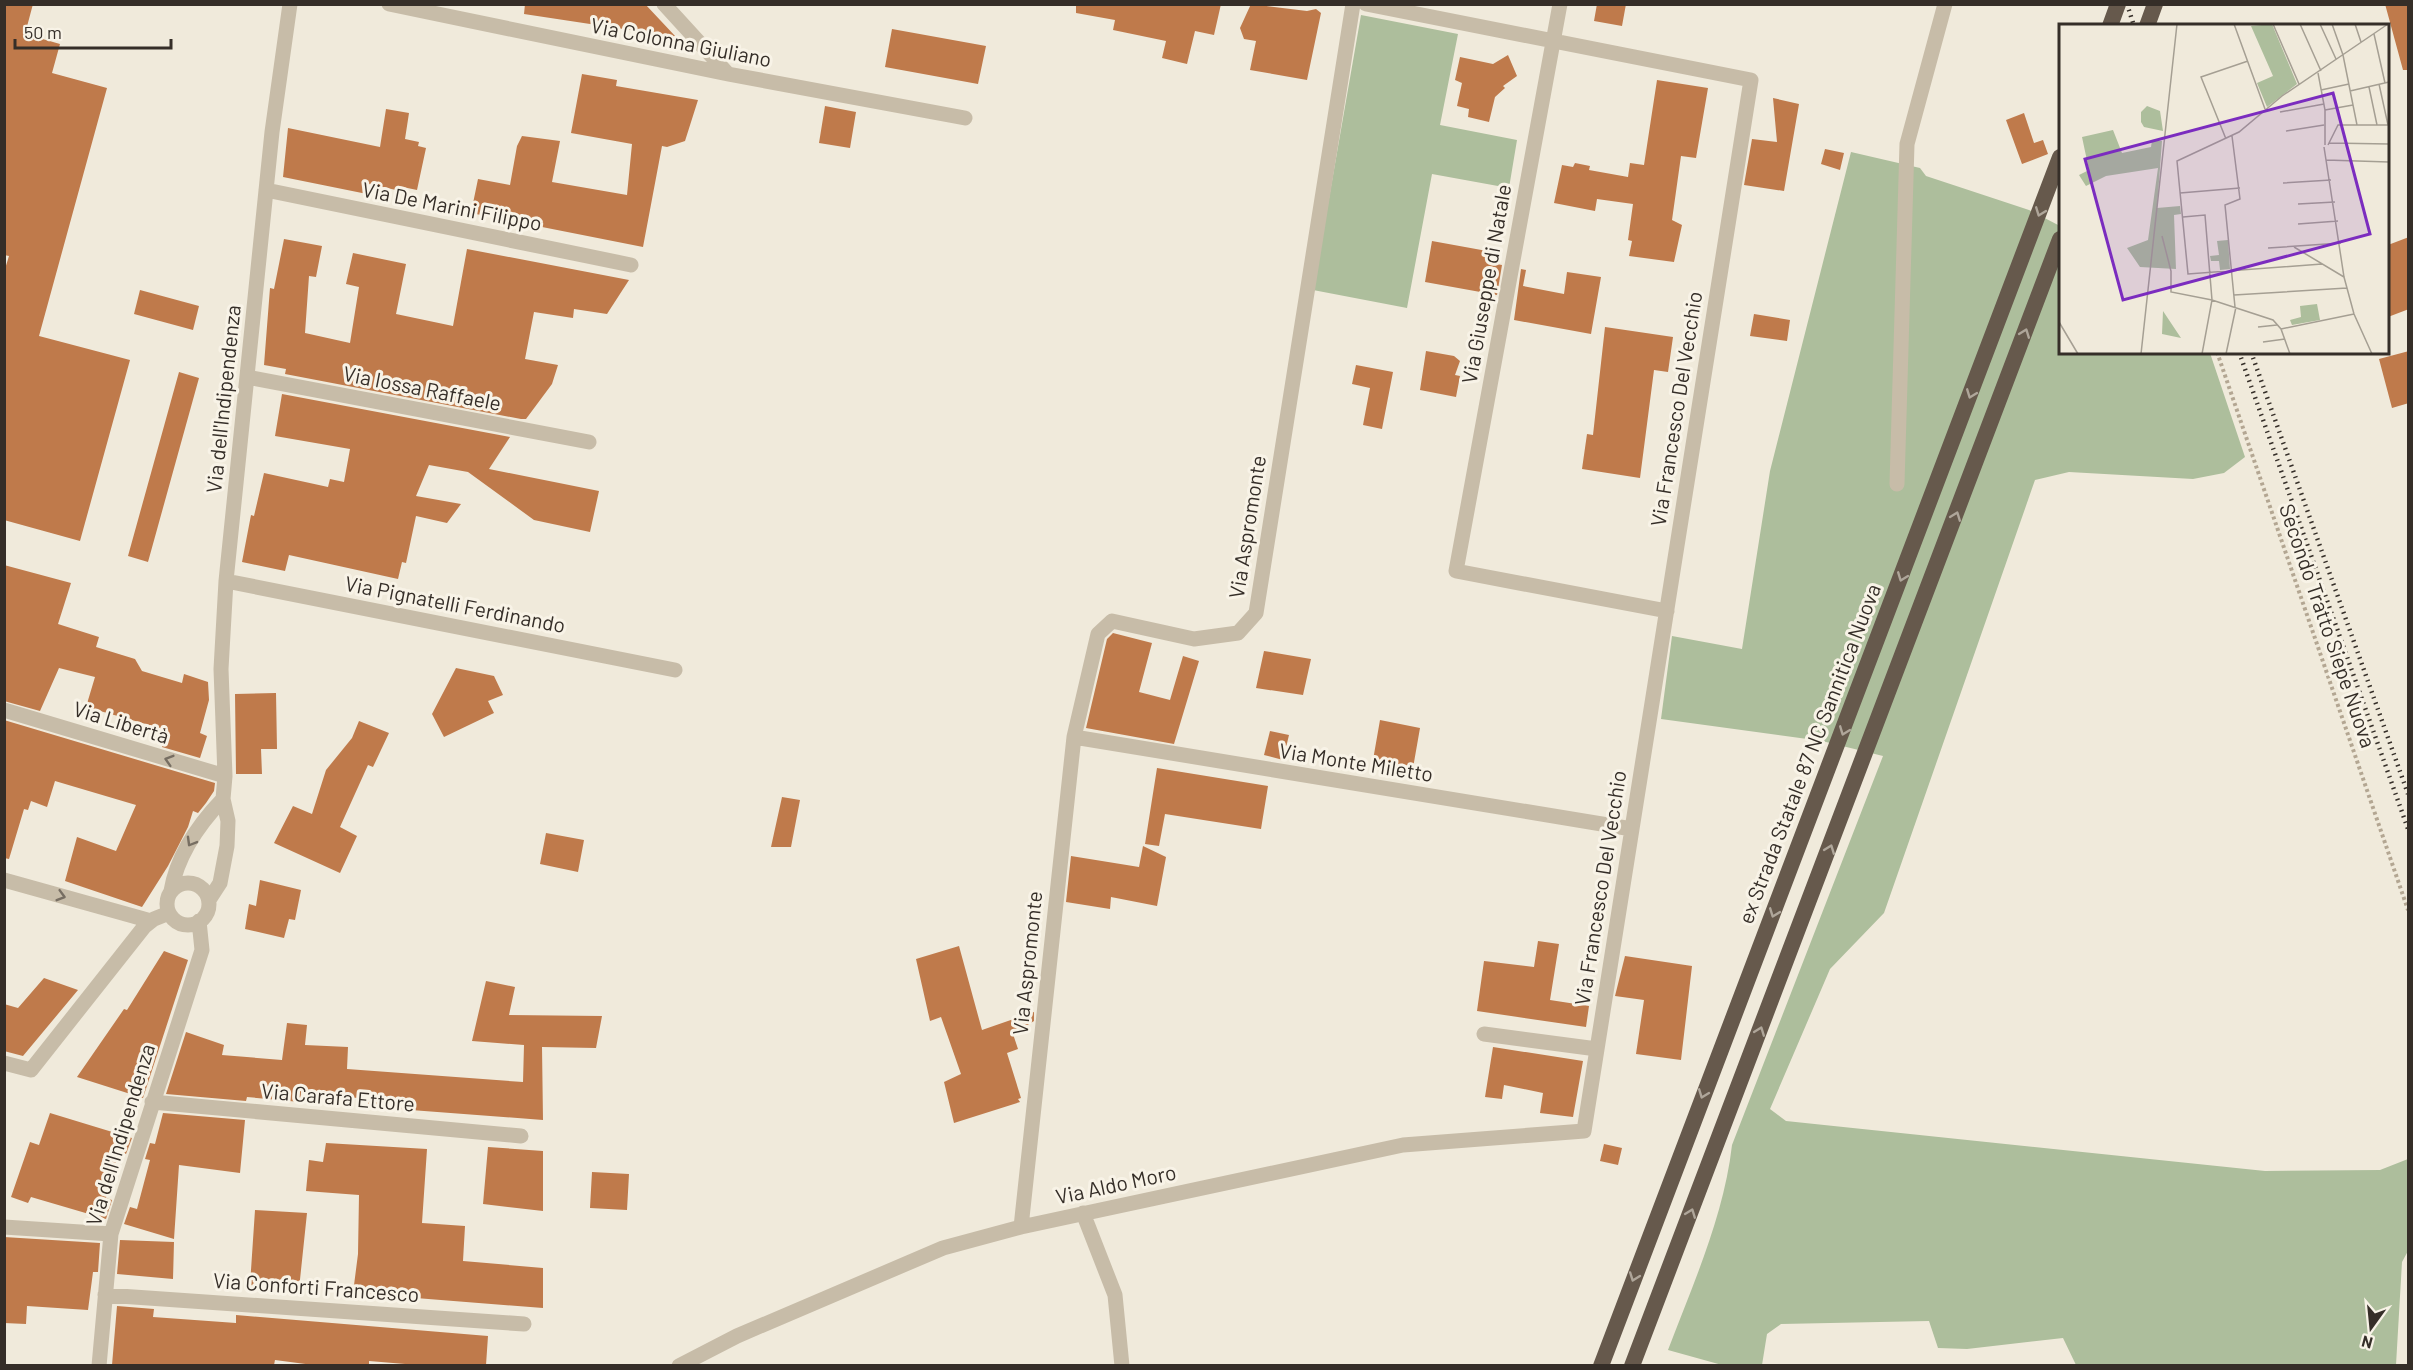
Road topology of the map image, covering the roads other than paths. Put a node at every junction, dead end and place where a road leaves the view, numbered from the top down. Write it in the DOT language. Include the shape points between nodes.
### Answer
graph roads {
  1 [pos="290,4"];
  2 [pos="389,4"];
  3 [pos="664,4"];
  4 [pos="1353,4"];
  5 [pos="1366,4"];
  6 [pos="1560,4"];
  7 [pos="1945,4"];
  8 [pos="2118,4"];
  9 [pos="2155,4"];
  10 [pos="2111,24"];
  11 [pos="2148,24"];
  12 [pos="1553,41"];
  13 [pos="728,74"];
  14 [pos="965,118"];
  15 [pos="2059,162"];
  16 [pos="266,190"];
  17 [pos="2059,244"];
  18 [pos="631,265"];
  19 [pos="247,377"];
  20 [pos="589,442"];
  21 [pos="1897,484"];
  22 [pos="226,581"];
  23 [pos="1666,611"];
  24 [pos="675,670"];
  25 [pos="4,710"];
  26 [pos="1074,737"];
  27 [pos="225,776"];
  28 [pos="223,799"];
  29 [pos="1632,829"];
  30 [pos="4,880"];
  31 [pos="171,891"];
  32 [pos="208,900"];
  33 [pos="169,913"];
  34 [pos="151,921"];
  35 [pos="199,921"];
  36 [pos="1484,1034"];
  37 [pos="1597,1049"];
  38 [pos="4,1063"];
  39 [pos="152,1102"];
  40 [pos="1584,1131"];
  41 [pos="521,1136"];
  42 [pos="1083,1214"];
  43 [pos="4,1227"];
  44 [pos="1021,1227"];
  45 [pos="111,1234"];
  46 [pos="105,1295"];
  47 [pos="524,1323"];
  48 [pos="99,1365"];
  49 [pos="679,1365"];
  50 [pos="1122,1365"];
  51 [pos="1601,1365"];
  52 [pos="1632,1365"];
  1 -- 16 [label="street, Via dell'Indipendenza"];
  2 -- 13 [label="street, Via Colonna Giuliano"];
  3 -- 13 [label="street"];
  4 -- 26 [label="street, Via Aspromonte" via="1256,613 1238,633 1194,639 1112,621 1098,634"];
  5 -- 12 [label="street, Via Francesco Del Vecchio"];
  6 -- 12 [label="street, Via Giuseppe di Natale"];
  7 -- 21 [label="street" via="1907,144"];
  8 -- 10 [label="highway, bridge"];
  9 -- 11 [label="highway"];
  12 -- 23 [label="street, Via Francesco Del Vecchio" via="1751,80"];
  12 -- 23 [label="street, Via Giuseppe di Natale" via="1456,571"];
  13 -- 14 [label="street, Via Colonna Giuliano"];
  15 -- 51 [label="highway, ex Strada Statale 87 NC Sannitica Nuova, one-way"];
  16 -- 18 [label="street, Via De Marini Filippo"];
  16 -- 19 [label="street, Via dell'Indipendenza"];
  52 -- 17 [label="highway, one-way"];
  19 -- 20 [label="street, Via Iossa Raffaele"];
  19 -- 22 [label="street, Via dell'Indipendenza"];
  22 -- 24 [label="street, Via Pignatelli Ferdinando"];
  22 -- 27 [label="street, Via dell'Indipendenza" via="221,669"];
  23 -- 29 [label="street, Via Francesco Del Vecchio"];
  27 -- 25 [label="street, Via Libertà, one-way"];
  26 -- 29 [label="street, Via Monte Miletto"];
  26 -- 44 [label="street, Via Aspromonte"];
  27 -- 28 [label="street, Via dell'Indipendenza"];
  28 -- 31 [label="street, one-way" via="195,833 174,874"];
  28 -- 32 [label="street, Via dell'Indipendenza" via="228,821 224,866 220,883"];
  29 -- 37 [label="street, Via Francesco Del Vecchio"];
  30 -- 34 [label="street, one-way"];
  31 -- 32 [label="street" via="182,883 195,884"];
  31 -- 33 [label="street" via="166,903"];
  32 -- 35 [label="street, Via dell'Indipendenza" via="206,914"];
  33 -- 34 [label="street"];
  33 -- 35 [label="street" via="182,924"];
  34 -- 38 [label="street" via="31,1070"];
  35 -- 39 [label="street, Via dell'Indipendenza" via="202,950"];
  36 -- 37 [label="street"];
  37 -- 40 [label="street, Via Francesco Del Vecchio"];
  39 -- 41 [label="street, Via Carafa Ettore"];
  39 -- 45 [label="street, Via dell'Indipendenza"];
  40 -- 42 [label="street, Via Aldo Moro" via="1403,1145"];
  42 -- 44 [label="street, Via Aldo Moro"];
  42 -- 50 [label="street" via="1115,1295"];
  43 -- 45 [label="street"];
  44 -- 49 [label="street, Via Aldo Moro" via="943,1248 736,1336"];
  45 -- 46 [label="street, Via dell'Indipendenza"];
  46 -- 47 [label="street, Via Conforti Francesco"];
  46 -- 48 [label="street, Via dell'Indipendenza"];
}
